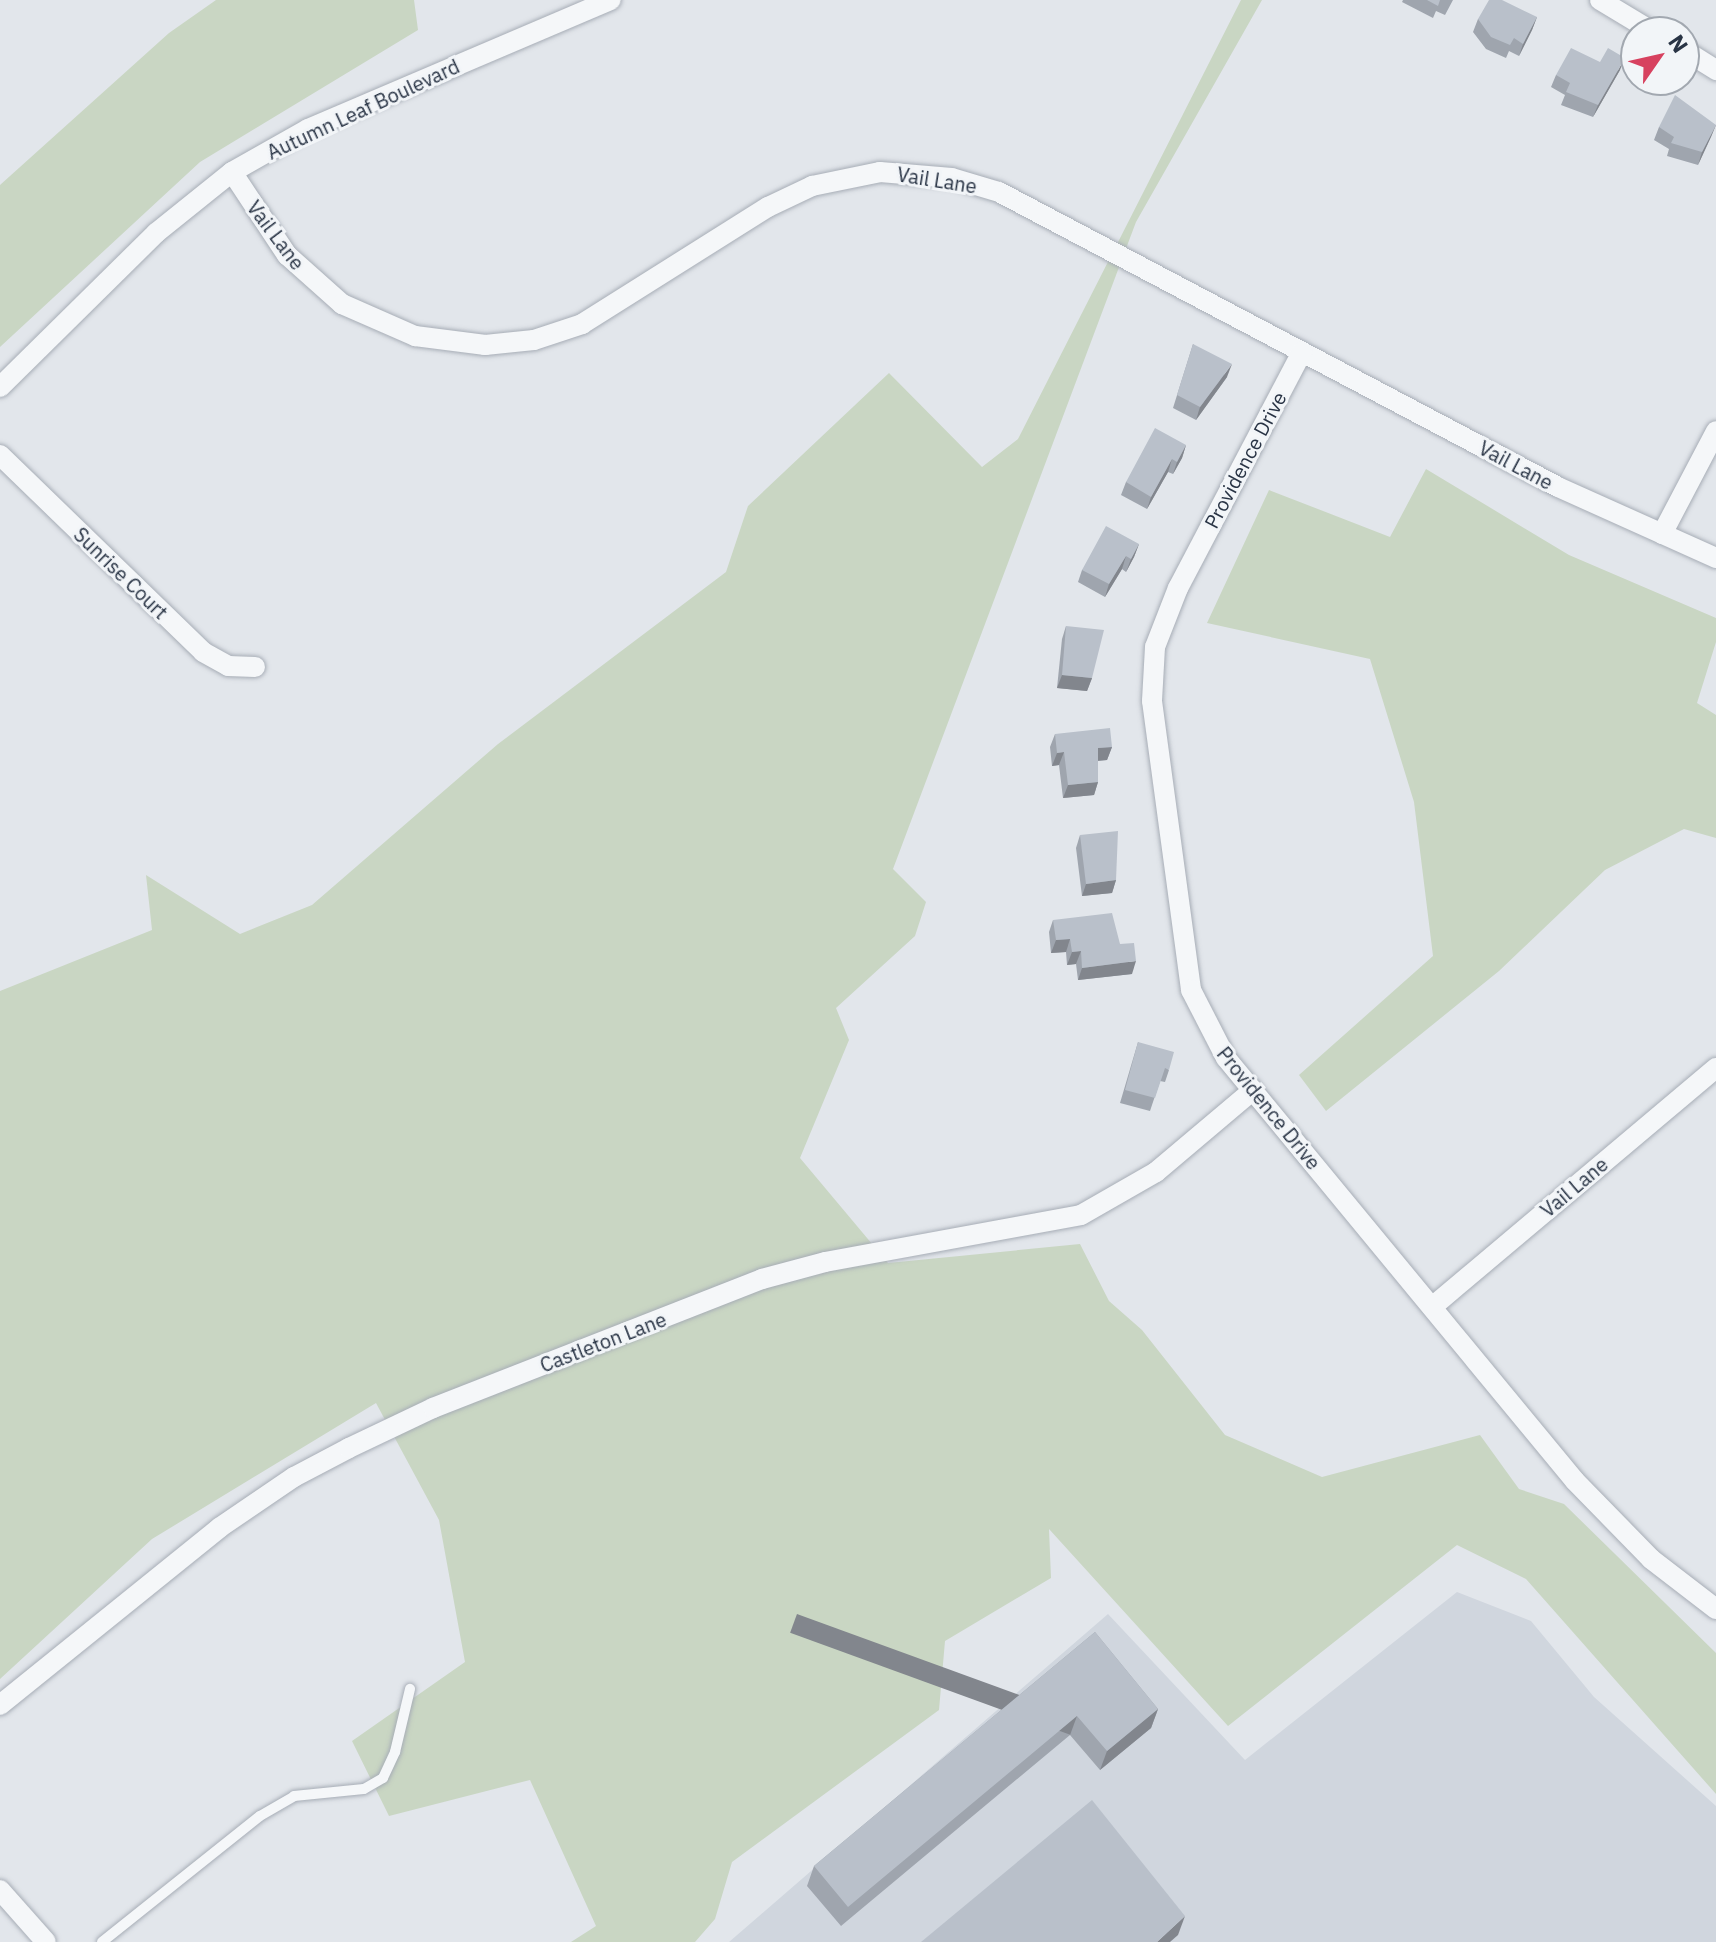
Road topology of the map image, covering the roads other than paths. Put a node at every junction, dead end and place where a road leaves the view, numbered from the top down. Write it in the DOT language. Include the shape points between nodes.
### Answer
graph roads {
  1 [pos="611,0"];
  2 [pos="1600,0"];
  3 [pos="1626,16"];
  4 [pos="232,172"];
  5 [pos="1302,352"];
  6 [pos="0,387"];
  7 [pos="1716,431"];
  8 [pos="0,455"];
  9 [pos="1662,534"];
  10 [pos="1716,558"];
  11 [pos="255,667"];
  12 [pos="1716,1068"];
  13 [pos="1253,1090"];
  14 [pos="1432,1307"];
  15 [pos="1716,1609"];
  16 [pos="410,1689"];
  17 [pos="0,1705"];
  18 [pos="0,1890"];
  19 [pos="46,1942"];
  20 [pos="102,1942"];
  1 -- 4 [label="street, Autumn Leaf Boulevard" via="308,129"];
  2 -- 3 [label="street"];
  4 -- 5 [label="street, Vail Lane" via="287,255 322,289 366,318 439,342 508,344 558,334 609,310 790,195 857,174 903,172 952,178 999,192"];
  4 -- 6 [label="street, Autumn Leaf Boulevard" via="156,233"];
  5 -- 9 [label="street, Vail Lane" via="1558,487"];
  5 -- 13 [label="street, Providence Drive" via="1178,588 1155,647 1153,671 1153,715 1191,990 1212,1037"];
  7 -- 9 [label="street"];
  8 -- 11 [label="street, Sunrise Court" via="203,652 228,666"];
  9 -- 10 [label="street, Vail Lane"];
  12 -- 14 [label="street, Vail Lane"];
  13 -- 14 [label="street, Providence Drive"];
  13 -- 17 [label="street, Castleton Lane" via="1156,1172 1081,1215 825,1262 762,1279 433,1408 349,1448 294,1477 219,1528"];
  14 -- 15 [label="street, Providence Drive" via="1610,1520"];
  16 -- 20 [label="lane" via="383,1778 364,1789 294,1796 260,1816"];
  18 -- 19 [label="street"];
}
